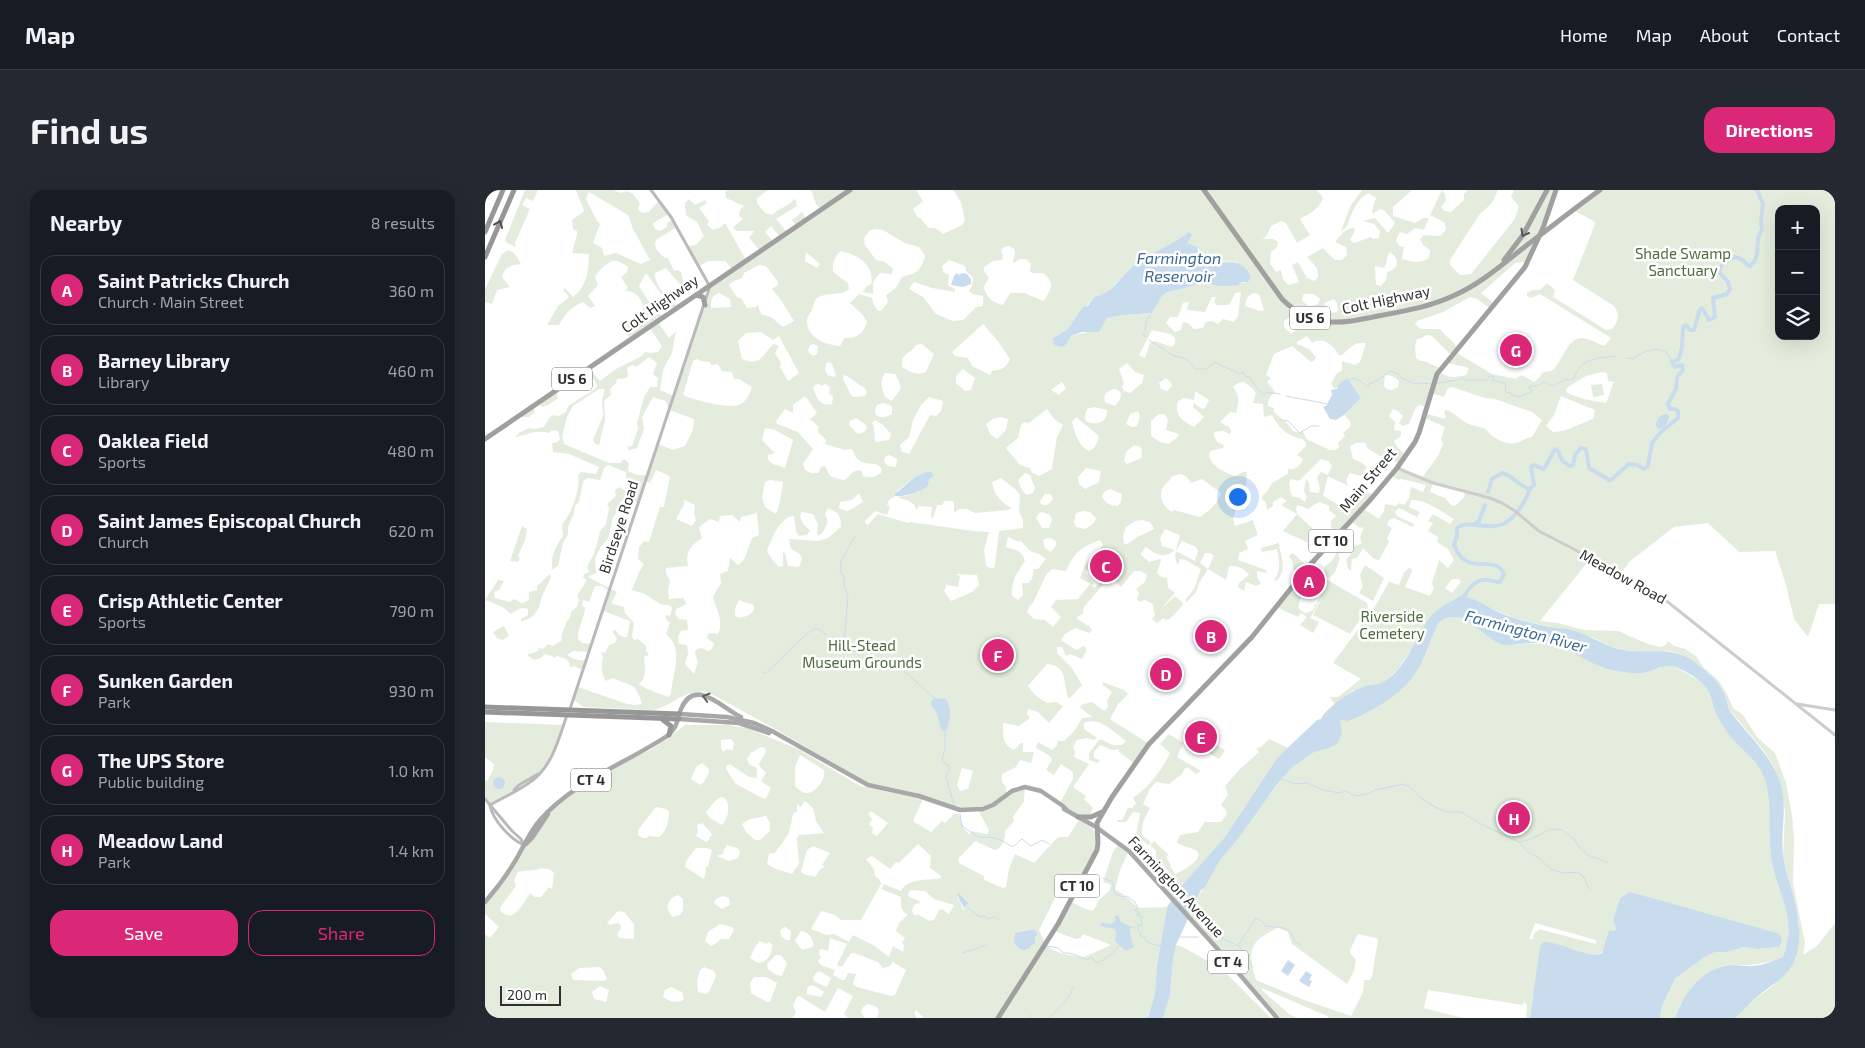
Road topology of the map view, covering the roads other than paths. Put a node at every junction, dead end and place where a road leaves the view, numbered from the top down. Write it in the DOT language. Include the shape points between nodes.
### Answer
graph roads {
  1 [pos="503,190"];
  2 [pos="514,190"];
  3 [pos="651,190"];
  4 [pos="850,190"];
  5 [pos="1204,190"];
  6 [pos="1547,190"];
  7 [pos="1556,190"];
  8 [pos="1600,190"];
  9 [pos="485,232"];
  10 [pos="485,257"];
  11 [pos="709,285"];
  12 [pos="1472,286"];
  13 [pos="693,296"];
  14 [pos="705,305"];
  15 [pos="485,438"];
  16 [pos="1397,468"];
  17 [pos="1797,704"];
  18 [pos="485,707"];
  19 [pos="1835,710"];
  20 [pos="485,712"];
  21 [pos="562,712"];
  22 [pos="575,713"];
  23 [pos="679,717"];
  24 [pos="658,718"];
  25 [pos="749,721"];
  26 [pos="669,734"];
  27 [pos="1835,735"];
  28 [pos="791,742"];
  29 [pos="485,799"];
  30 [pos="490,805"];
  31 [pos="1102,812"];
  32 [pos="1078,816"];
  33 [pos="1096,827"];
  34 [pos="524,845"];
  35 [pos="485,902"];
  36 [pos="998,1018"];
  37 [pos="1277,1018"];
  1 -- 9 [label="highway"];
  10 -- 2 [label="highway, one-way"];
  3 -- 11 [label="main road" via="671,217"];
  4 -- 11 [label="highway, Colt Highway / US 6"];
  5 -- 12 [label="highway, Colt Highway / US 6" via="1282,300 1312,319 1333,323 1355,321 1433,304"];
  6 -- 12 [label="highway, one-way" via="1514,248"];
  7 -- 16 [label="highway, Main Street / CT 10" via="1525,267 1437,374 1415,442"];
  8 -- 12 [label="highway, Colt Highway / US 6"];
  11 -- 13 [label="highway, Colt Highway / US 6"];
  11 -- 14 [label="main road, Birdseye Road"];
  13 -- 14 [label="highway" via="702,296"];
  13 -- 15 [label="highway, Colt Highway / US 6"];
  14 -- 30 [label="main road, Birdseye Road" via="553,753 526,785"];
  16 -- 17 [label="street, Meadow Road" via="1433,483 1490,498 1517,512 1539,531 1654,590"];
  16 -- 31 [label="highway, Main Street / CT 10" via="1308,567 1244,646 1149,744"];
  17 -- 19 [label="street, Meadow Road"];
  17 -- 27 [label="street"];
  18 -- 21 [label="highway"];
  20 -- 21 [label="highway"];
  21 -- 22 [label="highway"];
  22 -- 23 [label="highway"];
  22 -- 24 [label="highway"];
  23 -- 24 [label="highway"];
  23 -- 25 [label="main road, Farmington Avenue" via="727,717"];
  25 -- 23 [label="main road, CT 4, one-way" via="703,695 687,699"];
  23 -- 26 [label="main road, CT 4"];
  23 -- 28 [label="main road, Farmington Avenue / CT 4" via="743,723"];
  24 -- 26 [label="highway" via="670,724"];
  25 -- 28 [label="main road, Farmington Avenue / CT 4"];
  26 -- 34 [label="main road, CT 4" via="566,796 537,824"];
  28 -- 32 [label="main road, Farmington Avenue / CT 4" via="871,786 924,797 960,810 987,808 1012,791 1033,788"];
  29 -- 30 [label="main road"];
  30 -- 34 [label="main road"];
  31 -- 32 [label="highway" via="1091,817"];
  31 -- 33 [label="highway, Main Street / CT 10"];
  32 -- 33 [label="main road, Farmington Avenue / CT 4"];
  33 -- 36 [label="highway, CT 10" via="1097,850 1058,924"];
  33 -- 37 [label="main road, Farmington Avenue / CT 4" via="1129,851"];
  34 -- 35 [label="main road, CT 4"];
}
